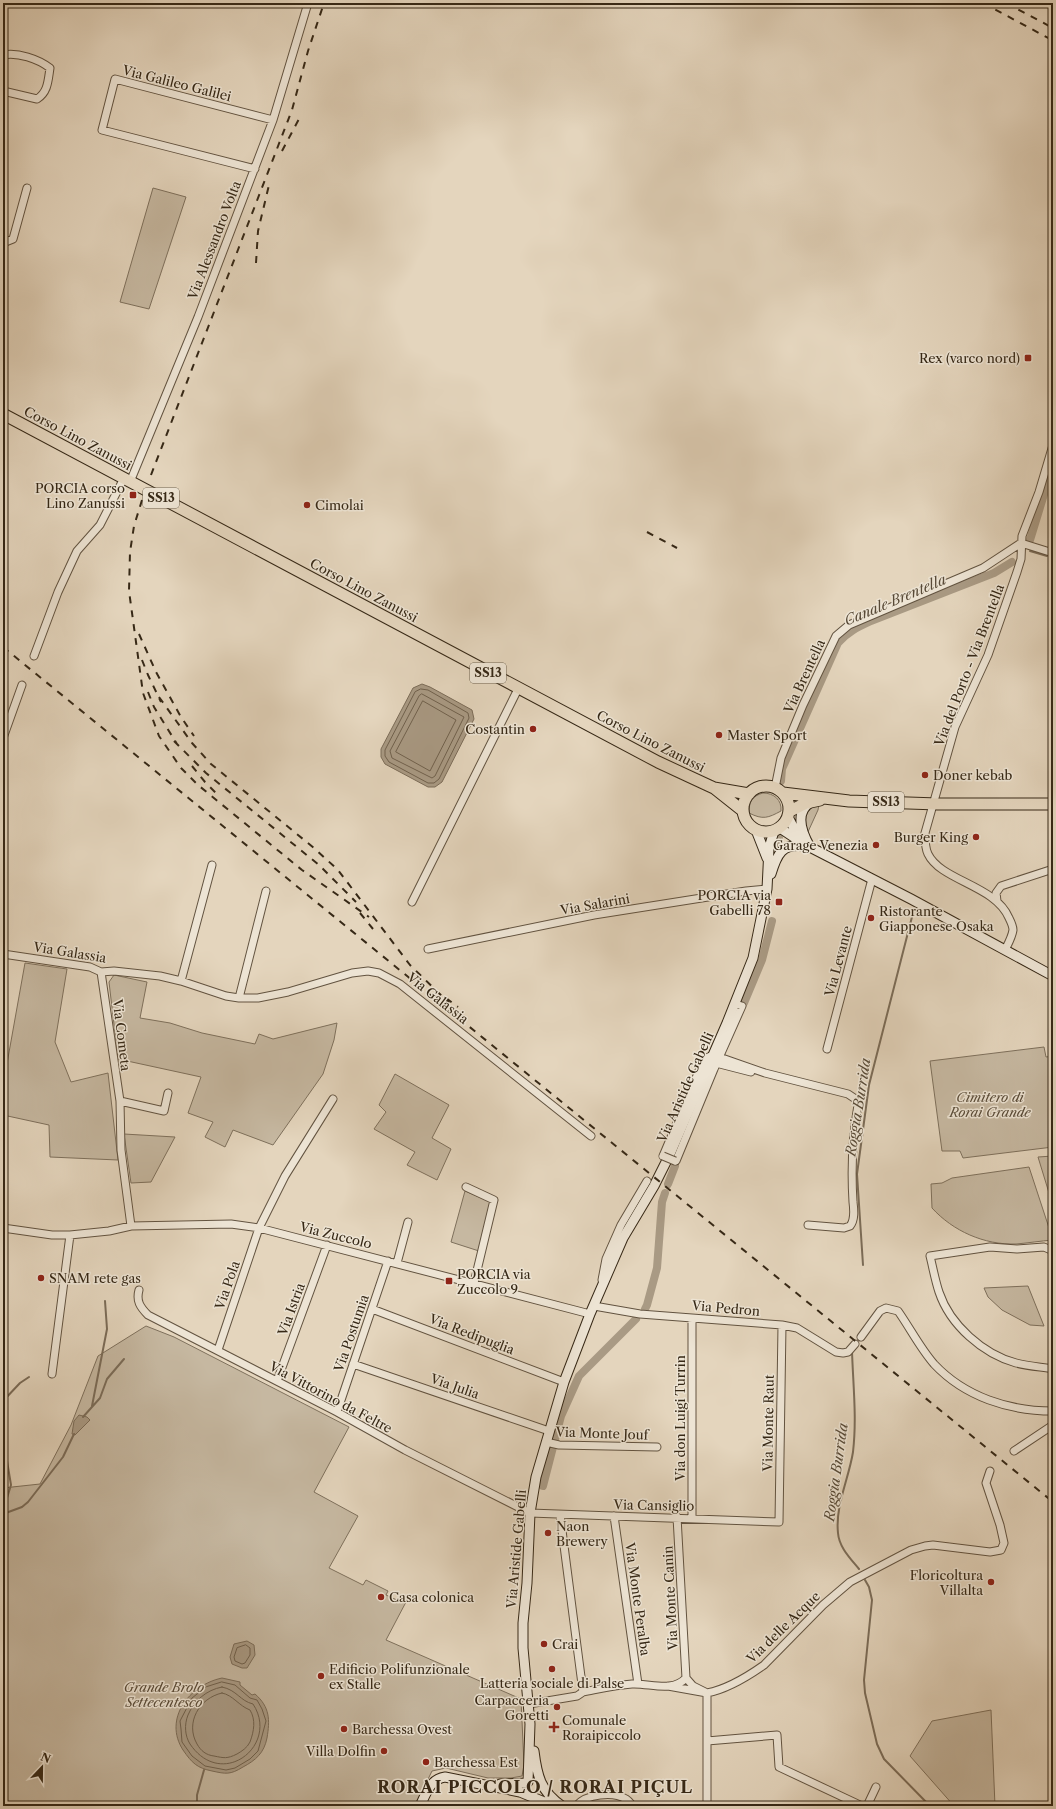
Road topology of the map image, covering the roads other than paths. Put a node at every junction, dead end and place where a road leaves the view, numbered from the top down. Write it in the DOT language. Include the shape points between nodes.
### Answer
graph roads {
  1 [pos="308,3"];
  2 [pos="3,55"];
  3 [pos="3,91"];
  4 [pos="274,120"];
  5 [pos="255,169"];
  6 [pos="27,188"];
  7 [pos="3,243"];
  8 [pos="3,414"];
  9 [pos="1053,445"];
  10 [pos="127,480"];
  11 [pos="1022,543"];
  12 [pos="1053,553"];
  13 [pos="34,656"];
  14 [pos="22,686"];
  15 [pos="518,689"];
  16 [pos="3,738"];
  17 [pos="714,788"];
  18 [pos="779,790"];
  19 [pos="749,794"];
  20 [pos="835,799"];
  21 [pos="813,801"];
  22 [pos="936,804"];
  23 [pos="1053,804"];
  24 [pos="743,811"];
  25 [pos="789,814"];
  26 [pos="756,830"];
  27 [pos="777,830"];
  28 [pos="810,847"];
  29 [pos="768,860"];
  30 [pos="212,865"];
  31 [pos="1053,869"];
  32 [pos="872,879"];
  33 [pos="768,886"];
  34 [pos="266,891"];
  35 [pos="997,901"];
  36 [pos="412,902"];
  37 [pos="428,949"];
  38 [pos="1005,950"];
  39 [pos="3,954"];
  40 [pos="101,972"];
  41 [pos="1053,976"];
  42 [pos="181,981"];
  43 [pos="239,998"];
  44 [pos="827,1049"];
  45 [pos="715,1059"];
  46 [pos="168,1093"];
  47 [pos="333,1099"];
  48 [pos="120,1101"];
  49 [pos="591,1136"];
  50 [pos="647,1181"];
  51 [pos="466,1187"];
  52 [pos="408,1222"];
  53 [pos="808,1225"];
  54 [pos="131,1226"];
  55 [pos="3,1228"];
  56 [pos="260,1228"];
  57 [pos="70,1235"];
  58 [pos="327,1245"];
  59 [pos="1053,1251"];
  60 [pos="388,1261"];
  61 [pos="397,1263"];
  62 [pos="474,1283"];
  63 [pos="139,1290"];
  64 [pos="600,1292"];
  65 [pos="372,1309"];
  66 [pos="592,1310"];
  67 [pos="692,1318"];
  68 [pos="782,1325"];
  69 [pos="861,1337"];
  70 [pos="855,1344"];
  71 [pos="218,1350"];
  72 [pos="353,1364"];
  73 [pos="1053,1369"];
  74 [pos="52,1374"];
  75 [pos="277,1381"];
  76 [pos="564,1382"];
  77 [pos="1053,1411"];
  78 [pos="337,1412"];
  79 [pos="1053,1425"];
  80 [pos="548,1431"];
  81 [pos="552,1444"];
  82 [pos="657,1447"];
  83 [pos="1014,1451"];
  84 [pos="990,1471"];
  85 [pos="530,1513"];
  86 [pos="560,1515"];
  87 [pos="614,1516"];
  88 [pos="677,1517"];
  89 [pos="692,1518"];
  90 [pos="779,1522"];
  91 [pos="686,1678"];
  92 [pos="638,1684"];
  93 [pos="668,1686"];
  94 [pos="583,1692"];
  95 [pos="708,1693"];
  96 [pos="529,1704"];
  97 [pos="530,1724"];
  98 [pos="707,1741"];
  99 [pos="542,1782"];
  100 [pos="528,1783"];
  101 [pos="478,1785"];
  102 [pos="876,1787"];
  103 [pos="545,1791"];
  104 [pos="528,1796"];
  105 [pos="538,1799"];
  106 [pos="420,1806"];
  107 [pos="554,1806"];
  108 [pos="562,1806"];
  109 [pos="576,1806"];
  110 [pos="633,1806"];
  111 [pos="707,1806"];
  112 [pos="862,1806"];
  113 [pos="867,1806"];
  1 -- 4 [label="street, Via Alessandro Volta"];
  2 -- 3 [label="street" via="11,53 41,61 50,68 44,94 36,99"];
  4 -- 5 [label="street, Via Alessandro Volta"];
  4 -- 5 [label="street, Via Galileo Galilei" via="115,79 102,130"];
  5 -- 10 [label="street, Via Alessandro Volta" via="198,317"];
  6 -- 7 [label="street" via="13,239"];
  8 -- 10 [label="main road, Corso Lino Zanussi / SS13"];
  9 -- 11 [label="street" via="1040,492 1022,536"];
  10 -- 13 [label="street, Via Alessandro Volta" via="100,525 77,551 58,592"];
  10 -- 15 [label="main road, Corso Lino Zanussi / SS13"];
  11 -- 12 [label="street"];
  11 -- 18 [label="street, Via Brentella" via="983,568 855,622 836,636 781,758"];
  11 -- 22 [label="street, Via del Porto - Via Brentella" via="1021,559 988,655 955,727"];
  14 -- 16 [label="street"];
  15 -- 17 [label="main road, Corso Lino Zanussi / SS13" via="658,762"];
  15 -- 36 [label="street"];
  17 -- 19 [label="main road, Corso Lino Zanussi"];
  17 -- 24 [label="main road, Corso Lino Zanussi"];
  18 -- 19 [label="main road" via="763,786"];
  18 -- 20 [label="main road"];
  18 -- 25 [label="main road" via="787,798"];
  19 -- 24 [label="main road" via="745,799"];
  20 -- 21 [label="main road"];
  20 -- 22 [label="main road, SS13"];
  21 -- 25 [label="main road"];
  21 -- 28 [label="main road" via="804,807 801,819 802,832"];
  22 -- 23 [label="main road, SS13"];
  22 -- 35 [label="street, Via del Porto - Via Brentella" via="925,833 928,855 937,866"];
  24 -- 26 [label="main road" via="747,822"];
  25 -- 27 [label="main road"];
  25 -- 28 [label="main road" via="796,832"];
  26 -- 27 [label="main road" via="768,833"];
  26 -- 29 [label="main road, Via Aristide Gabelli"];
  27 -- 28 [label="main road"];
  27 -- 29 [label="main road, Via Aristide Gabelli" via="769,848"];
  28 -- 32 [label="main road"];
  28 -- 33 [label="main road, Via Aristide Gabelli" via="790,846 779,854"];
  29 -- 33 [label="main road, Via Aristide Gabelli"];
  30 -- 42 [label="street"];
  31 -- 35 [label="street" via="1001,886 996,893"];
  32 -- 38 [label="main road"];
  32 -- 44 [label="street, Via Levante"];
  33 -- 37 [label="street, Via Salarini" via="594,916"];
  33 -- 45 [label="main road, Via Aristide Gabelli" via="754,958"];
  34 -- 43 [label="street"];
  35 -- 38 [label="street" via="1008,915 1013,928"];
  38 -- 41 [label="main road"];
  39 -- 40 [label="street, Via Galassia" via="90,967"];
  40 -- 42 [label="street, Via Galassia" via="144,974"];
  40 -- 48 [label="street, Via Cometa"];
  42 -- 43 [label="street, Via Galassia"];
  43 -- 49 [label="street, Via Galassia" via="258,998 288,992 352,973 368,971 389,977"];
  45 -- 45 [label="street, bridge" via="676,1161 663,1156 704,1059"];
  45 -- 53 [label="street" via="856,1098 858,1102 852,1148 852,1224 844,1228"];
  45 -- 64 [label="main road, Via Aristide Gabelli" via="654,1186 623,1238"];
  46 -- 48 [label="street" via="164,1111"];
  47 -- 56 [label="street, Via Pola" via="285,1176"];
  48 -- 54 [label="street, Via Cometa" via="121,1150"];
  50 -- 64 [label="street, Via Aristide Gabelli" via="621,1225 606,1258"];
  51 -- 62 [label="street" via="494,1200"];
  52 -- 61 [label="street"];
  54 -- 56 [label="street, Via Zuccolo" via="231,1224"];
  54 -- 57 [label="street, Via Zuccolo"];
  55 -- 57 [label="street, Via Zuccolo"];
  56 -- 58 [label="street, Via Zuccolo"];
  56 -- 71 [label="street, Via Pola"];
  57 -- 74 [label="street"];
  58 -- 60 [label="street, Via Zuccolo"];
  58 -- 75 [label="street, Via Istria"];
  59 -- 73 [label="street" via="1044,1247 990,1247 930,1256 939,1292 947,1309 971,1338 987,1350 1016,1363"];
  60 -- 61 [label="street, Via Zuccolo"];
  60 -- 65 [label="street, Via Postumia"];
  61 -- 62 [label="street, Via Zuccolo"];
  62 -- 66 [label="street, Via Zuccolo"];
  63 -- 71 [label="street, Via Vittorino da Feltre" via="137,1299 148,1315"];
  64 -- 66 [label="main road, Via Aristide Gabelli"];
  65 -- 72 [label="street, Via Postumia"];
  65 -- 76 [label="street, Via Redipuglia"];
  66 -- 67 [label="street, Via Pedron"];
  66 -- 76 [label="main road, Via Aristide Gabelli"];
  67 -- 68 [label="street, Via Pedron"];
  67 -- 89 [label="street, Via don Luigi Turrin"];
  68 -- 70 [label="street, Via Pedron" via="797,1328 843,1354"];
  68 -- 90 [label="street, Via Monte Raut"];
  69 -- 77 [label="street" via="880,1311 886,1308 898,1311 935,1364 973,1394 1015,1409"];
  71 -- 75 [label="street, Via Vittorino da Feltre"];
  72 -- 78 [label="street, Via Postumia"];
  72 -- 80 [label="street, Via Julia"];
  75 -- 78 [label="street, Via Vittorino da Feltre"];
  76 -- 80 [label="main road, Via Aristide Gabelli"];
  78 -- 85 [label="street, Via Vittorino da Feltre"];
  79 -- 83 [label="street"];
  80 -- 81 [label="main road, Via Aristide Gabelli"];
  81 -- 82 [label="street, Via Monte Jouf"];
  81 -- 85 [label="main road, Via Aristide Gabelli" via="536,1477"];
  84 -- 95 [label="street, Via delle Acque" via="986,1483 1000,1525 1004,1543 1001,1550 990,1552 925,1546 911,1550 850,1582 823,1605 764,1665 719,1691"];
  85 -- 86 [label="street, Via Cansiglio"];
  85 -- 96 [label="main road, Via Aristide Gabelli" via="523,1623"];
  86 -- 87 [label="street, Via Cansiglio"];
  86 -- 94 [label="street"];
  87 -- 88 [label="street, Via Cansiglio"];
  87 -- 92 [label="street, Via Monte Peralba"];
  88 -- 89 [label="street, Via Cansiglio"];
  88 -- 91 [label="street, Via Monte Canin"];
  89 -- 90 [label="street, Via Cansiglio"];
  91 -- 93 [label="street, Via delle Acque" via="678,1684"];
  91 -- 95 [label="street" via="693,1686"];
  92 -- 93 [label="street, Via delle Acque"];
  92 -- 94 [label="street, Via delle Acque"];
  93 -- 95 [label="street, Via delle Acque"];
  94 -- 96 [label="street, Via delle Acque" via="577,1696"];
  95 -- 98 [label="street"];
  96 -- 97 [label="main road, Via Aristide Gabelli"];
  97 -- 99 [label="main road, Via Aristide Gabelli"];
  97 -- 100 [label="main road, Via Aristide Gabelli"];
  98 -- 111 [label="street"];
  98 -- 112 [label="street" via="777,1735 779,1766"];
  99 -- 100 [label="main road" via="534,1779"];
  99 -- 103 [label="main road"];
  100 -- 101 [label="main road"];
  100 -- 104 [label="main road" via="525,1790"];
  101 -- 104 [label="main road" via="520,1792"];
  101 -- 106 [label="main road" via="440,1778 429,1788"];
  102 -- 113 [label="street"];
  103 -- 105 [label="main road"];
  103 -- 108 [label="main road"];
  104 -- 105 [label="main road"];
  105 -- 107 [label="main road"];
  109 -- 110 [label="street" via="584,1799 606,1795 627,1800"];
}
